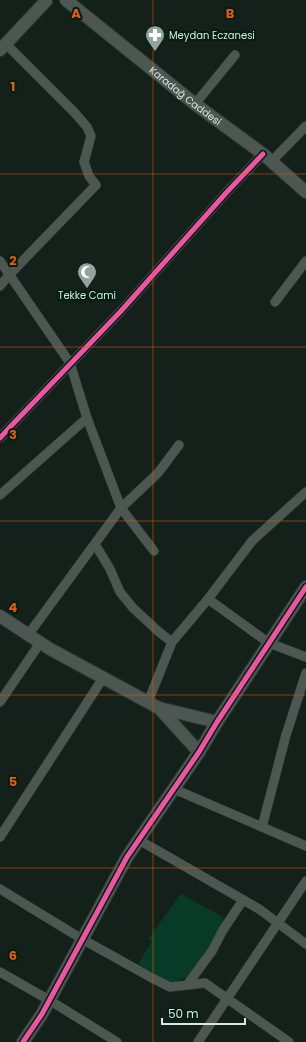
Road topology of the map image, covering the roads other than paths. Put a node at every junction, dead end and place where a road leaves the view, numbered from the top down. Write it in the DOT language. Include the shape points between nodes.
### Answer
graph roads {
  1 [pos="64,0"];
  2 [pos="45,1"];
  3 [pos="3,47"];
  4 [pos="235,55"];
  5 [pos="194,104"];
  6 [pos="306,126"];
  7 [pos="268,157"];
  8 [pos="306,192"];
  9 [pos="0,261"];
  10 [pos="306,261"];
  11 [pos="9,275"];
  12 [pos="0,286"];
  13 [pos="275,302"];
  14 [pos="70,363"];
  15 [pos="87,418"];
  16 [pos="0,438"];
  17 [pos="179,445"];
  18 [pos="306,492"];
  19 [pos="0,495"];
  20 [pos="121,508"];
  21 [pos="94,544"];
  22 [pos="154,551"];
  23 [pos="306,587"];
  24 [pos="208,599"];
  25 [pos="0,616"];
  26 [pos="28,634"];
  27 [pos="172,642"];
  28 [pos="40,643"];
  29 [pos="269,643"];
  30 [pos="306,657"];
  31 [pos="306,674"];
  32 [pos="103,678"];
  33 [pos="0,702"];
  34 [pos="148,702"];
  35 [pos="159,708"];
  36 [pos="217,722"];
  37 [pos="199,752"];
  38 [pos="174,789"];
  39 [pos="262,827"];
  40 [pos="0,837"];
  41 [pos="139,840"];
  42 [pos="306,846"];
  43 [pos="306,881"];
  44 [pos="0,889"];
  45 [pos="243,900"];
  46 [pos="278,923"];
  47 [pos="82,939"];
  48 [pos="306,944"];
  49 [pos="0,972"];
  50 [pos="187,985"];
  51 [pos="227,998"];
  52 [pos="49,1000"];
  53 [pos="23,1042"];
  54 [pos="117,1042"];
  55 [pos="198,1042"];
  56 [pos="289,1042"];
  1 -- 2 [label="street" via="53,4"];
  1 -- 5 [label="street, Karadağ Caddesi"];
  2 -- 3 [label="street"];
  3 -- 11 [label="street" via="87,127 91,136 84,162 89,176 96,185"];
  4 -- 5 [label="street"];
  5 -- 7 [label="street, Karadağ Caddesi"];
  6 -- 7 [label="street"];
  7 -- 8 [label="street, Karadağ Caddesi"];
  7 -- 14 [label="street" via="226,193 121,311"];
  9 -- 11 [label="street"];
  10 -- 13 [label="street"];
  11 -- 12 [label="street"];
  11 -- 14 [label="street"];
  14 -- 15 [label="street"];
  14 -- 16 [label="street"];
  15 -- 19 [label="street"];
  15 -- 20 [label="street"];
  17 -- 20 [label="street" via="158,473"];
  18 -- 24 [label="street" via="252,541"];
  20 -- 21 [label="street"];
  20 -- 22 [label="street"];
  21 -- 26 [label="street"];
  21 -- 27 [label="street" via="110,569 120,592 133,608"];
  23 -- 29 [label="street"];
  24 -- 27 [label="street"];
  24 -- 29 [label="street"];
  25 -- 26 [label="street"];
  26 -- 28 [label="street"];
  27 -- 34 [label="street"];
  28 -- 32 [label="street"];
  28 -- 33 [label="street"];
  29 -- 30 [label="street"];
  29 -- 36 [label="street"];
  31 -- 39 [label="street" via="286,735"];
  32 -- 34 [label="street"];
  32 -- 40 [label="street"];
  34 -- 35 [label="street"];
  35 -- 36 [label="street"];
  35 -- 37 [label="street"];
  36 -- 37 [label="street"];
  37 -- 38 [label="street"];
  38 -- 39 [label="street"];
  38 -- 41 [label="street"];
  39 -- 42 [label="street"];
  41 -- 45 [label="street"];
  41 -- 47 [label="street"];
  43 -- 46 [label="street"];
  44 -- 47 [label="street"];
  45 -- 46 [label="street"];
  45 -- 50 [label="street" via="212,951"];
  46 -- 48 [label="street"];
  46 -- 51 [label="street"];
  47 -- 50 [label="street" via="170,987"];
  47 -- 52 [label="street"];
  49 -- 52 [label="street"];
  50 -- 51 [label="street" via="205,983"];
  51 -- 55 [label="street"];
  51 -- 56 [label="street"];
  52 -- 53 [label="street"];
  52 -- 54 [label="street"];
}
